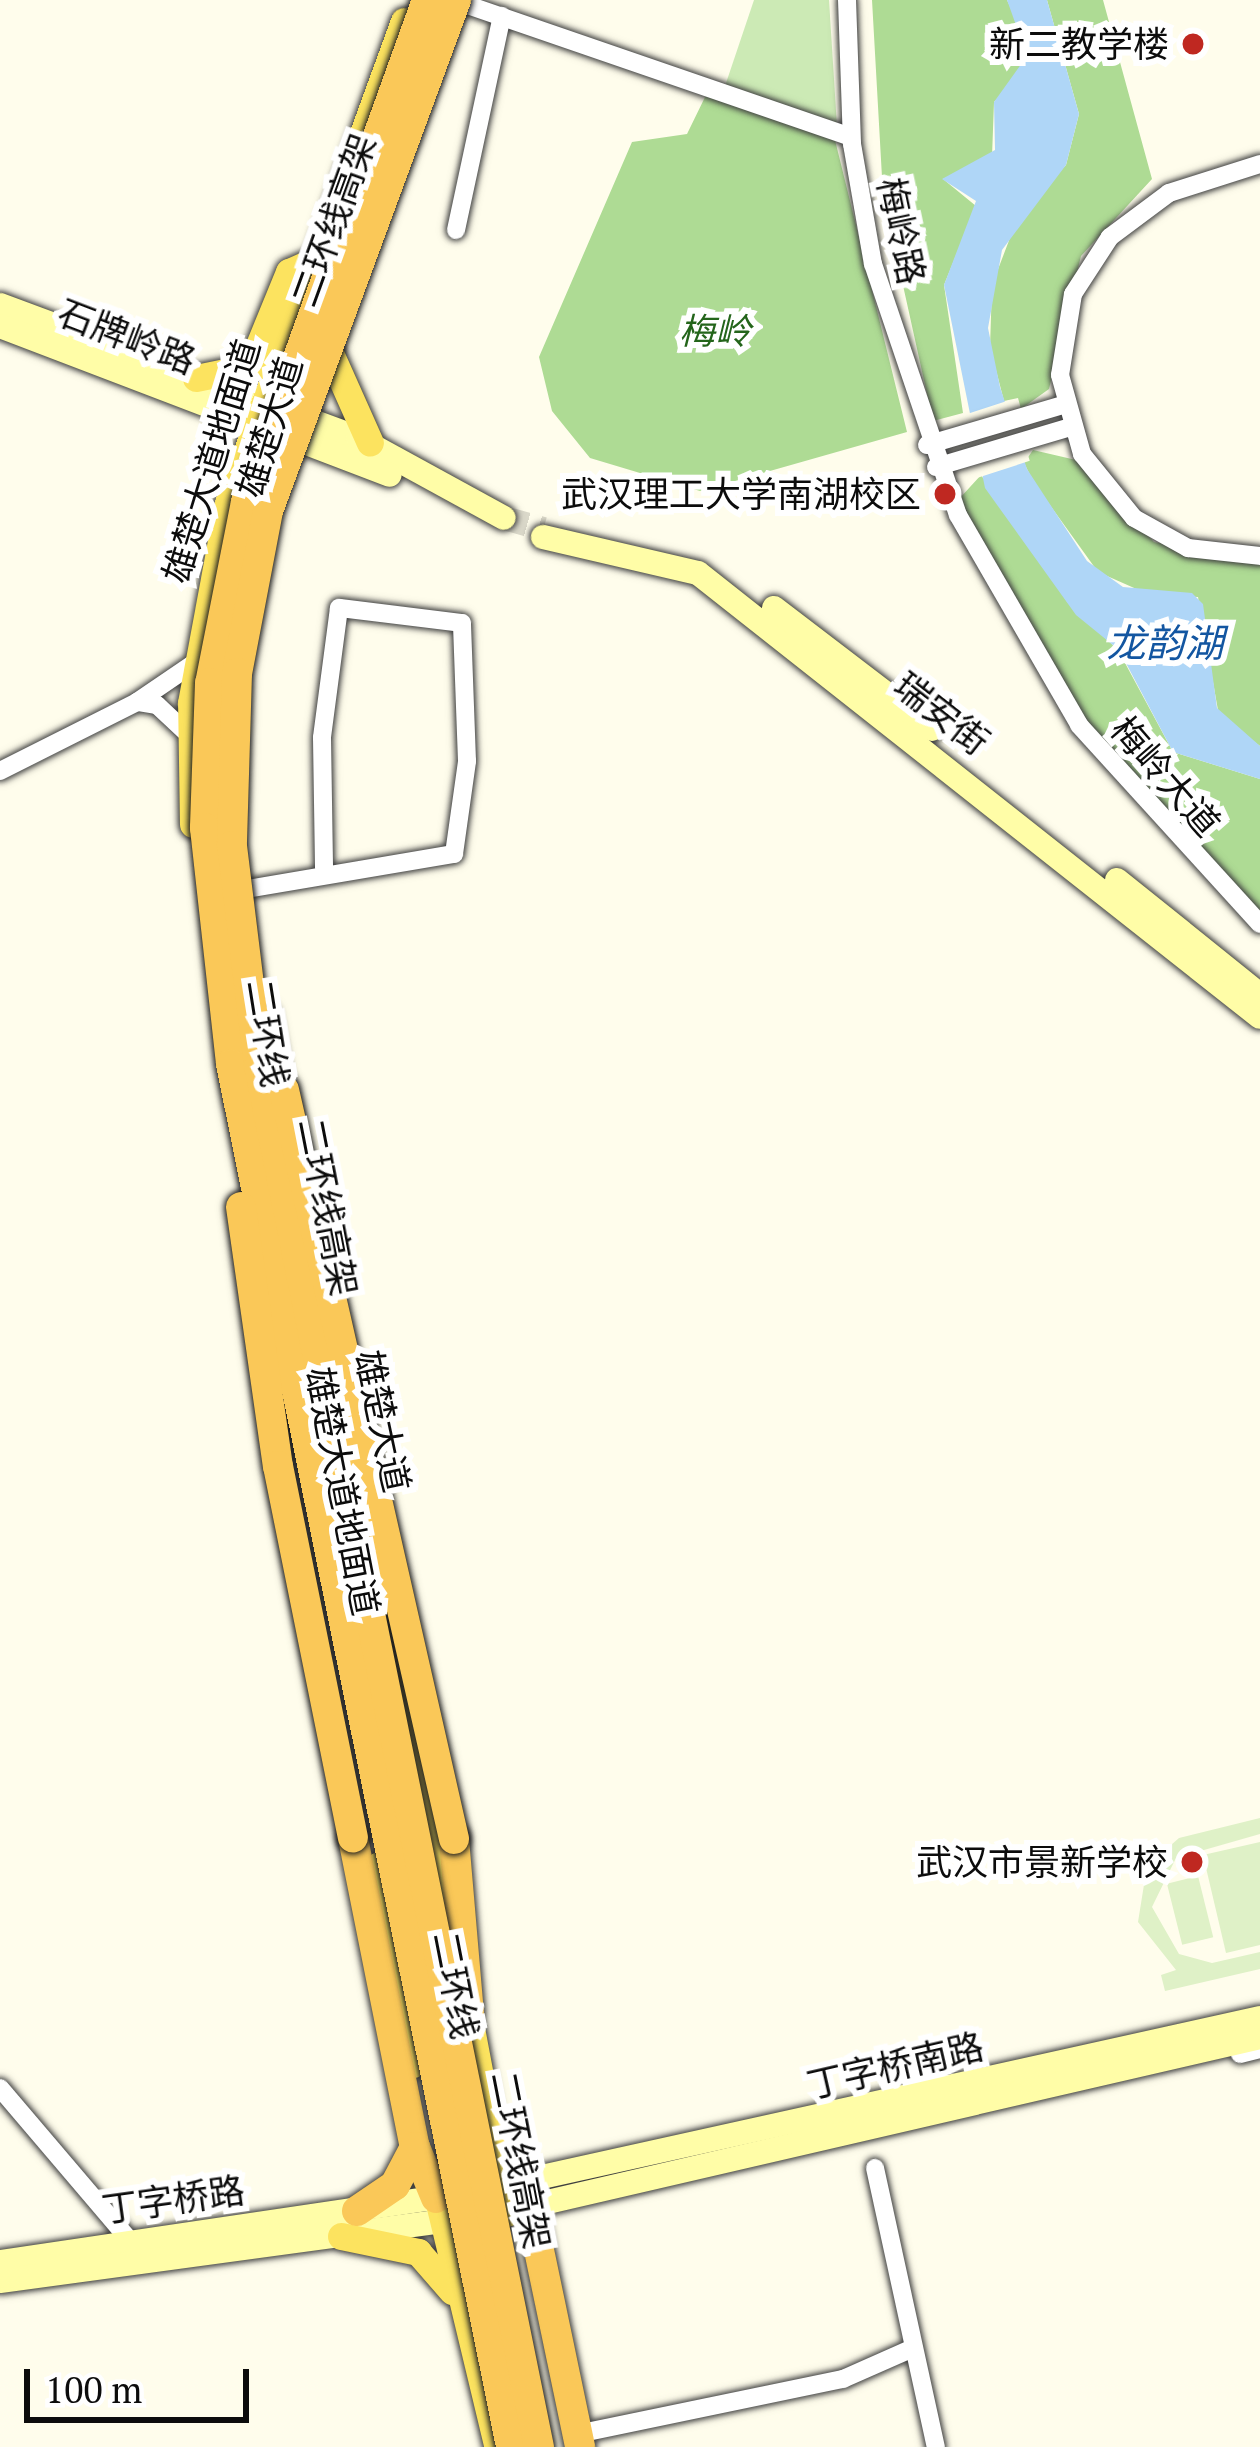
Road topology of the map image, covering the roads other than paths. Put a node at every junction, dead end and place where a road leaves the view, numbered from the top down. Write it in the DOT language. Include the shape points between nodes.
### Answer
graph roads {
  1 [pos="412,0"];
  2 [pos="427,0"];
  3 [pos="454,0"];
  4 [pos="847,0"];
  5 [pos="502,16"];
  6 [pos="851,137"];
  7 [pos="1260,164"];
  8 [pos="456,230"];
  9 [pos="314,260"];
  10 [pos="0,305"];
  11 [pos="0,326"];
  12 [pos="330,353"];
  13 [pos="196,378"];
  14 [pos="1063,405"];
  15 [pos="258,412"];
  16 [pos="303,418"];
  17 [pos="1070,427"];
  18 [pos="370,443"];
  19 [pos="927,446"];
  20 [pos="936,467"];
  21 [pos="1260,556"];
  22 [pos="197,661"];
  23 [pos="137,702"];
  24 [pos="189,735"];
  25 [pos="0,771"];
  26 [pos="324,868"];
  27 [pos="247,889"];
  28 [pos="1260,924"];
  29 [pos="1260,995"];
  30 [pos="1260,1017"];
  31 [pos="231,1064"];
  32 [pos="469,2013"];
  33 [pos="1260,2018"];
  34 [pos="1260,2036"];
  35 [pos="0,2088"];
  36 [pos="415,2147"];
  37 [pos="875,2168"];
  38 [pos="599,2181"];
  39 [pos="527,2197"];
  40 [pos="439,2210"];
  41 [pos="349,2223"];
  42 [pos="130,2241"];
  43 [pos="0,2262"];
  44 [pos="0,2281"];
  45 [pos="460,2305"];
  46 [pos="913,2348"];
  47 [pos="569,2443"];
  48 [pos="498,2447"];
  49 [pos="511,2447"];
  50 [pos="539,2447"];
  51 [pos="936,2447"];
  1 -- 9 [label="main road, 雄楚大道地面道"];
  2 -- 31 [label="highway, 二环线, bridge" via="292,356 220,617 205,828"];
  3 -- 5 [label="street"];
  3 -- 12 [label="main road, 雄楚大道"];
  3 -- 16 [label="highway, 二环线高架, bridge"];
  4 -- 6 [label="street, 梅岭路"];
  5 -- 6 [label="street"];
  5 -- 8 [label="street"];
  6 -- 19 [label="street, 梅岭路" via="876,276"];
  7 -- 14 [label="street" via="1156,199 1098,250 1069,309"];
  9 -- 13 [label="main road" via="289,272 250,367"];
  9 -- 15 [label="main road, 雄楚大道地面道"];
  10 -- 13 [label="main road, 石牌岭路"];
  11 -- 15 [label="main road, 石牌岭路"];
  12 -- 16 [label="main road, 雄楚大道"];
  12 -- 18 [label="main road"];
  13 -- 15 [label="main road, 石牌岭路"];
  14 -- 17 [label="street"];
  14 -- 19 [label="street"];
  15 -- 16 [label="main road, 石牌岭路"];
  15 -- 22 [label="main road, 雄楚大道地面道"];
  16 -- 18 [label="main road"];
  16 -- 18 [label="main road" via="504,522"];
  16 -- 27 [label="main road, 雄楚大道" via="256,626"];
  16 -- 32 [label="highway, bridge" via="248,666 244,860 276,1056 454,1839"];
  16 -- 50 [label="highway, 二环线高架, bridge" via="268,512 237,673 239,936"];
  17 -- 20 [label="street"];
  17 -- 21 [label="street" via="1144,527 1209,554"];
  19 -- 20 [label="street, 梅岭路"];
  20 -- 28 [label="street, 梅岭大道" via="1018,633 1079,725"];
  22 -- 23 [label="street"];
  22 -- 24 [label="main road, 雄楚大道地面道"];
  23 -- 24 [label="street" via="157,704"];
  23 -- 25 [label="street"];
  24 -- 40 [label="main road, 雄楚大道地面道" via="214,994"];
  26 -- 26 [label="street" via="322,738 339,608 462,623 467,760 454,854"];
  26 -- 27 [label="street" via="319,879"];
  27 -- 32 [label="main road, 雄楚大道"];
  29 -- 30 [label="main road, 瑞安街" via="794,620 685,553 543,532 698,573"];
  31 -- 36 [label="highway, bridge" via="275,1447"];
  31 -- 49 [label="highway, 二环线, bridge"];
  32 -- 39 [label="main road, 雄楚大道"];
  33 -- 38 [label="main road, 丁字桥南路"];
  34 -- 38 [label="main road, 丁字桥南路"];
  35 -- 42 [label="street"];
  36 -- 40 [label="highway"];
  36 -- 41 [label="highway" via="395,2185"];
  37 -- 46 [label="street"];
  38 -- 39 [label="main road, 丁字桥南路"];
  39 -- 40 [label="main road, 丁字桥南路"];
  39 -- 47 [label="highway"];
  40 -- 41 [label="main road, 丁字桥南路"];
  40 -- 45 [label="main road, 雄楚大道地面道"];
  41 -- 42 [label="main road, 丁字桥路"];
  41 -- 44 [label="main road, 丁字桥路"];
  41 -- 45 [label="main road" via="418,2252"];
  42 -- 43 [label="main road, 丁字桥路"];
  45 -- 48 [label="main road, 雄楚大道地面道"];
  46 -- 47 [label="street" via="843,2378"];
  46 -- 51 [label="street"];
}
